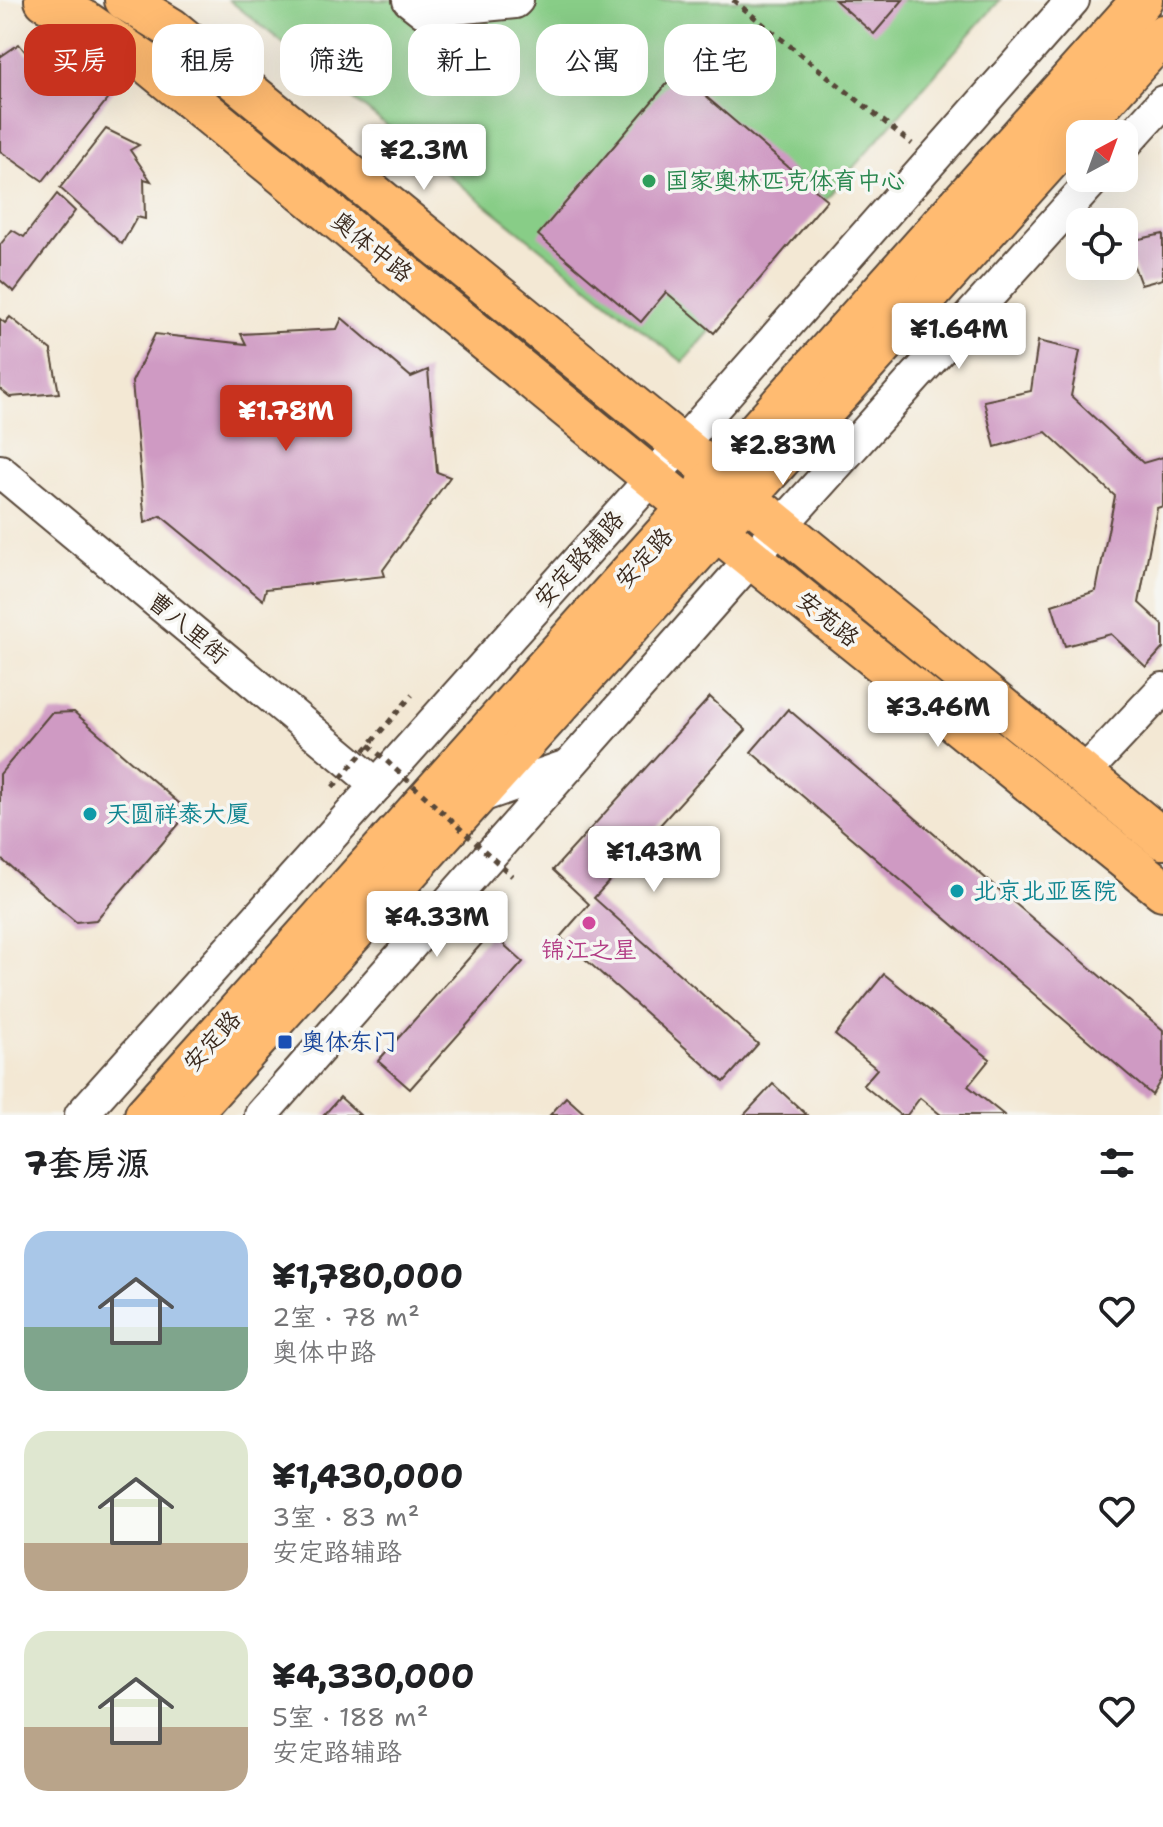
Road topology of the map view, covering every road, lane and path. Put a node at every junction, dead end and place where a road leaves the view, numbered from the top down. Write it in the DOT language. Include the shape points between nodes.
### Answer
graph roads {
  1 [pos="45,0"];
  2 [pos="125,0"];
  3 [pos="409,0"];
  4 [pos="517,0"];
  5 [pos="733,0"];
  6 [pos="1073,0"];
  7 [pos="1142,0"];
  8 [pos="1163,35"];
  9 [pos="1163,102"];
  10 [pos="1138,130"];
  11 [pos="931,160"];
  12 [pos="1082,192"];
  13 [pos="681,443"];
  14 [pos="0,471"];
  15 [pos="652,478"];
  16 [pos="732,486"];
  17 [pos="703,519"];
  18 [pos="782,527"];
  19 [pos="752,558"];
  20 [pos="1163,689"];
  21 [pos="412,695"];
  22 [pos="369,745"];
  23 [pos="570,765"];
  24 [pos="1083,774"];
  25 [pos="377,785"];
  26 [pos="333,787"];
  27 [pos="473,799"];
  28 [pos="1163,839"];
  29 [pos="512,876"];
  30 [pos="1163,890"];
  31 [pos="81,1115"];
  32 [pos="145,1115"];
  33 [pos="189,1115"];
  34 [pos="261,1115"];
  1 -- 15 [label="main road, 奥体中路" via="148,64"];
  2 -- 13 [label="main road, 奥体中路" via="171,28"];
  3 -- 4 [label="street" via="423,11"];
  5 -- 11 [label="path"];
  6 -- 11 [label="street, 安定路辅路"];
  7 -- 16 [label="main road, 安定路"];
  8 -- 16 [label="main road, 安定路"];
  9 -- 10 [label="street"];
  11 -- 13 [label="street, 安定路辅路"];
  12 -- 18 [label="street"];
  13 -- 15 [label="street, 安定路辅路"];
  13 -- 16 [label="main road, 奥体中路"];
  14 -- 25 [label="street, 曹八里街"];
  15 -- 17 [label="main road, 奥体中路"];
  15 -- 25 [label="street, 安定路辅路"];
  16 -- 17 [label="main road, 安定路"];
  16 -- 18 [label="main road, 安苑路"];
  17 -- 19 [label="main road, 安苑路"];
  17 -- 27 [label="main road, 安定路"];
  17 -- 32 [label="main road, 安定路"];
  18 -- 19 [label="street"];
  18 -- 24 [label="main road, 安苑路"];
  19 -- 23 [label="street"];
  19 -- 30 [label="main road, 安苑路"];
  20 -- 24 [label="street"];
  21 -- 22 [label="path, bridge"];
  22 -- 26 [label="path, bridge"];
  22 -- 29 [label="path, bridge"];
  23 -- 27 [label="street, 安定路"];
  23 -- 34 [label="street"];
  24 -- 28 [label="main road, 安苑路"];
  25 -- 31 [label="street, 安定路辅路"];
  27 -- 33 [label="main road, 安定路"];
}
